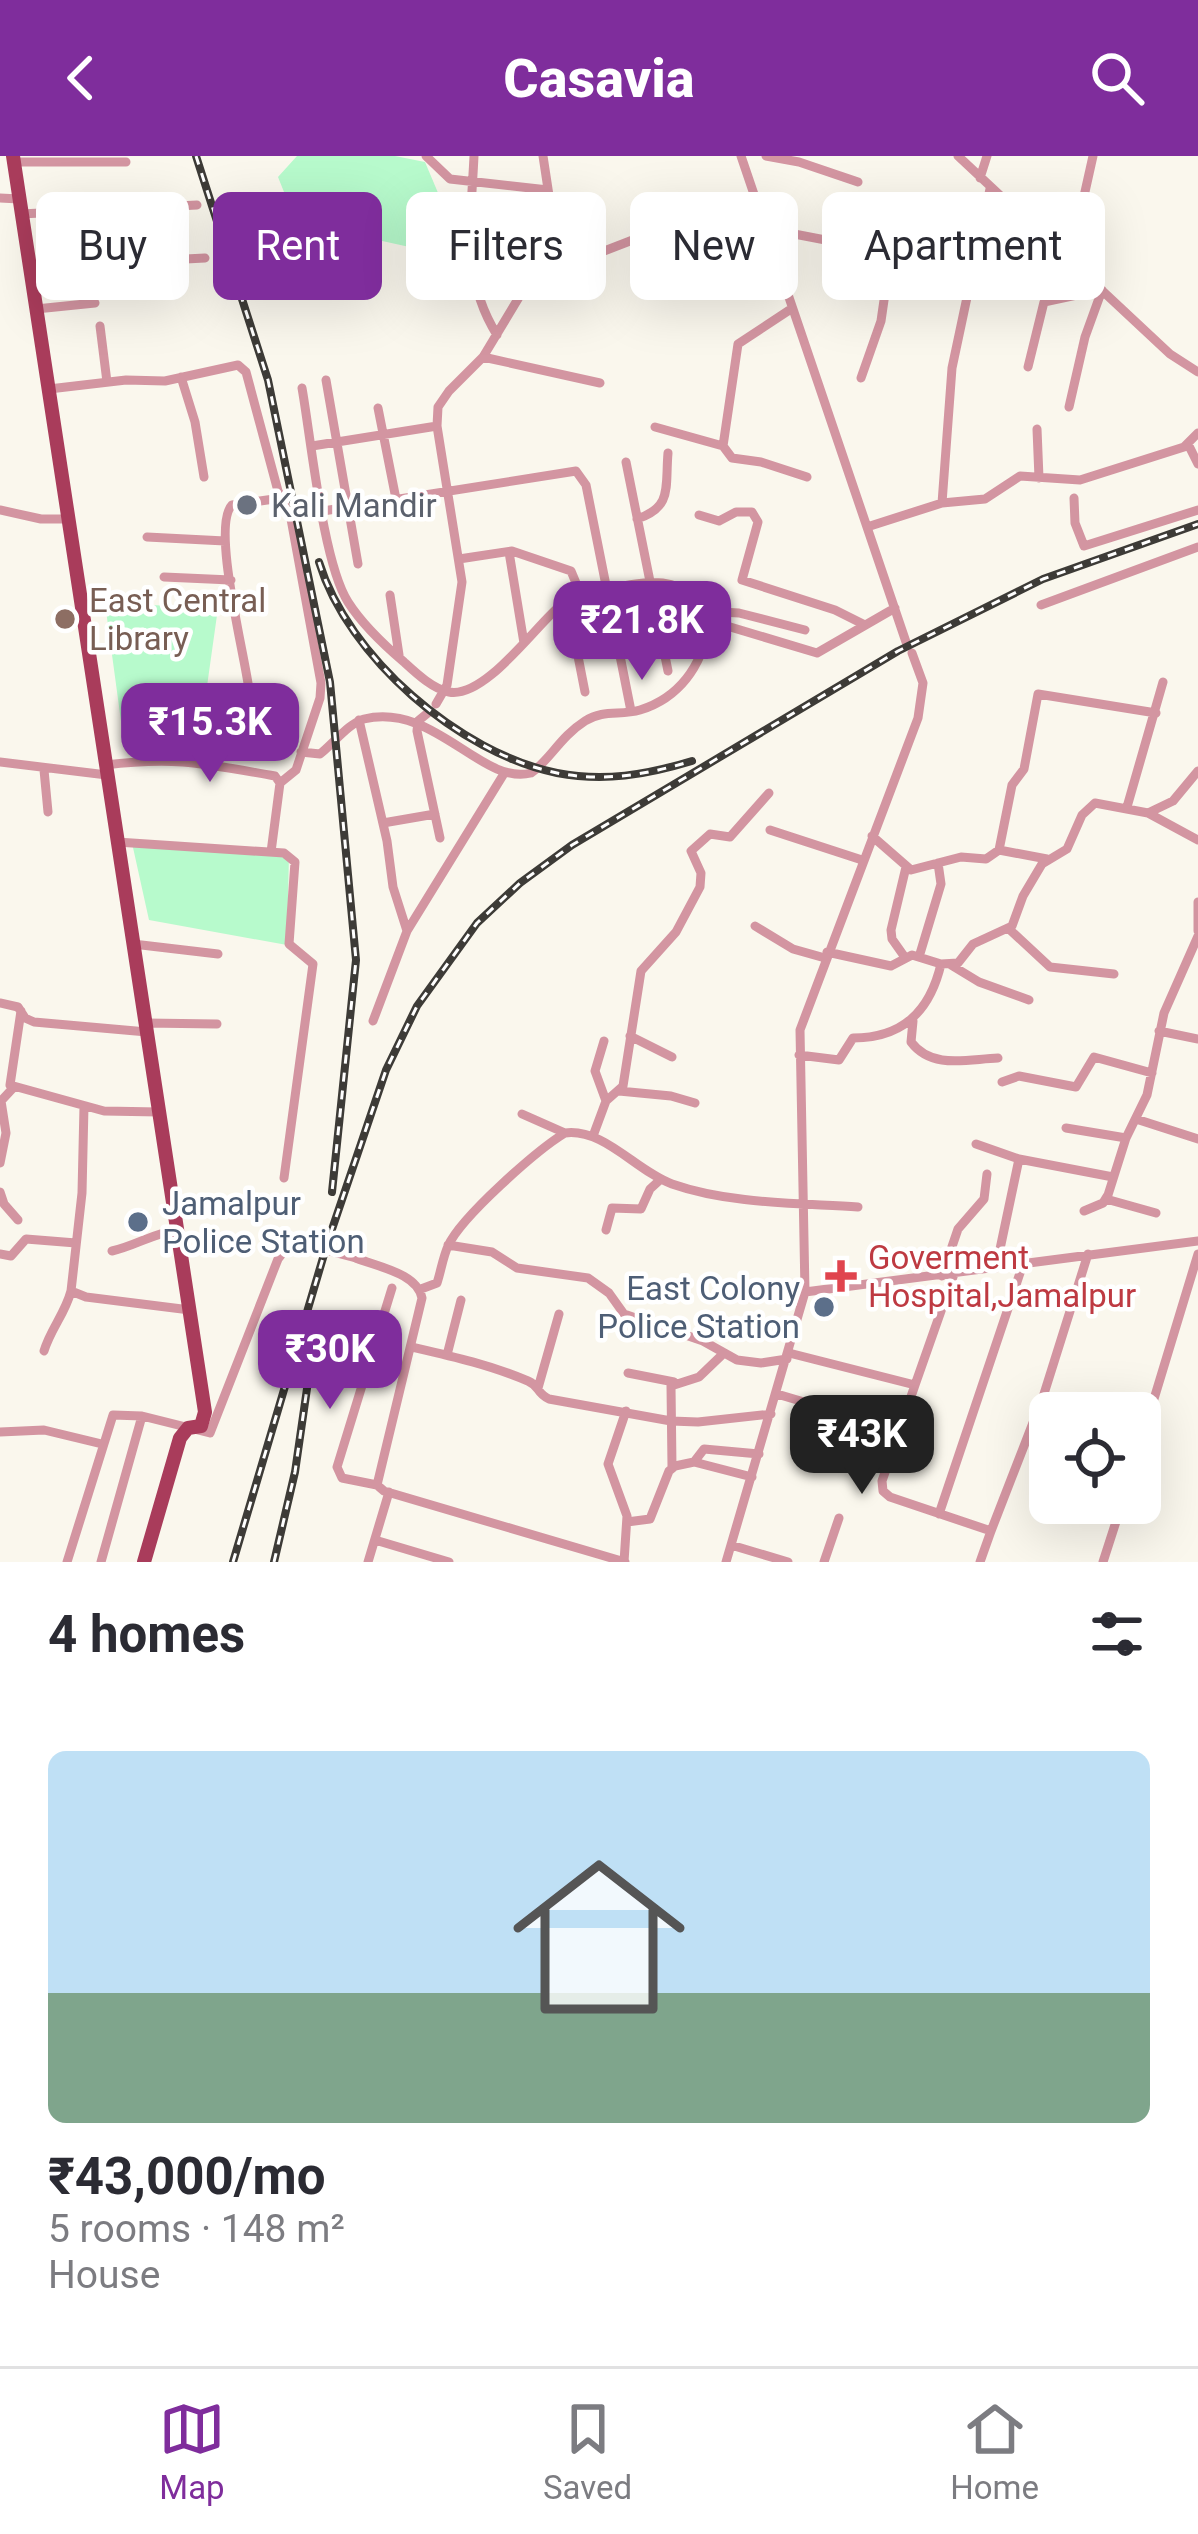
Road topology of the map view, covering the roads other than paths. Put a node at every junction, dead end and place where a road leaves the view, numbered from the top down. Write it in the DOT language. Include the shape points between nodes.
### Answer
graph roads {
  1 [pos="426,156"];
  2 [pos="474,156"];
  3 [pos="543,156"];
  4 [pos="741,156"];
  5 [pos="766,156"];
  6 [pos="958,156"];
  7 [pos="987,156"];
  8 [pos="1093,156"];
  9 [pos="127,162"];
  10 [pos="11,168"];
  11 [pos="980,178"];
  12 [pos="858,182"];
  13 [pos="472,184"];
  14 [pos="990,189"];
  15 [pos="548,190"];
  16 [pos="752,192"];
  17 [pos="989,192"];
  18 [pos="993,192"];
  19 [pos="1085,192"];
  20 [pos="0,198"];
  21 [pos="189,206"];
  22 [pos="197,206"];
  23 [pos="20,207"];
  24 [pos="36,208"];
  25 [pos="206,258"];
  26 [pos="189,259"];
  27 [pos="30,267"];
  28 [pos="36,267"];
  29 [pos="1105,293"];
  30 [pos="519,300"];
  31 [pos="788,300"];
  32 [pos="884,300"];
  33 [pos="965,300"];
  34 [pos="1053,300"];
  35 [pos="1094,300"];
  36 [pos="95,304"];
  37 [pos="36,309"];
  38 [pos="791,309"];
  39 [pos="100,326"];
  40 [pos="497,335"];
  41 [pos="483,357"];
  42 [pos="1028,367"];
  43 [pos="1198,372"];
  44 [pos="181,377"];
  45 [pos="861,378"];
  46 [pos="326,380"];
  47 [pos="107,382"];
  48 [pos="601,383"];
  49 [pos="302,388"];
  50 [pos="49,389"];
  51 [pos="1069,407"];
  52 [pos="378,408"];
  53 [pos="436,426"];
  54 [pos="655,427"];
  55 [pos="1037,429"];
  56 [pos="1198,433"];
  57 [pos="384,434"];
  58 [pos="338,442"];
  59 [pos="1189,445"];
  60 [pos="312,446"];
  61 [pos="723,446"];
  62 [pos="668,453"];
  63 [pos="626,462"];
  64 [pos="1198,464"];
  65 [pos="204,477"];
  66 [pos="807,477"];
  67 [pos="1039,478"];
  68 [pos="448,491"];
  69 [pos="1074,498"];
  70 [pos="281,499"];
  71 [pos="396,499"];
  72 [pos="942,502"];
  73 [pos="348,506"];
  74 [pos="0,510"];
  75 [pos="1198,510"];
  76 [pos="323,511"];
  77 [pos="699,514"];
  78 [pos="637,519"];
  79 [pos="68,520"];
  80 [pos="867,526"];
  81 [pos="147,537"];
  82 [pos="225,541"];
  83 [pos="1198,547"];
  84 [pos="509,552"];
  85 [pos="459,559"];
  86 [pos="358,563"];
  87 [pos="164,577"];
  88 [pos="231,580"];
  89 [pos="648,582"];
  90 [pos="607,589"];
  91 [pos="390,595"];
  92 [pos="581,596"];
  93 [pos="567,600"];
  94 [pos="1041,604"];
  95 [pos="895,608"];
  96 [pos="704,615"];
  97 [pos="865,625"];
  98 [pos="805,630"];
  99 [pos="906,642"];
  100 [pos="524,644"];
  101 [pos="912,653"];
  102 [pos="399,658"];
  103 [pos="668,670"];
  104 [pos="1163,682"];
  105 [pos="249,690"];
  106 [pos="446,692"];
  107 [pos="585,692"];
  108 [pos="631,711"];
  109 [pos="1156,713"];
  110 [pos="359,720"];
  111 [pos="418,722"];
  112 [pos="301,752"];
  113 [pos="0,762"];
  114 [pos="44,770"];
  115 [pos="106,770"];
  116 [pos="1198,770"];
  117 [pos="505,772"];
  118 [pos="280,782"];
  119 [pos="769,793"];
  120 [pos="1127,807"];
  121 [pos="48,812"];
  122 [pos="1148,813"];
  123 [pos="434,814"];
  124 [pos="383,823"];
  125 [pos="770,830"];
  126 [pos="872,836"];
  127 [pos="440,838"];
  128 [pos="1198,841"];
  129 [pos="125,842"];
  130 [pos="999,850"];
  131 [pos="271,852"];
  132 [pos="1047,859"];
  133 [pos="862,860"];
  134 [pos="938,863"];
  135 [pos="906,867"];
  136 [pos="1198,902"];
  137 [pos="755,926"];
  138 [pos="1010,929"];
  139 [pos="407,931"];
  140 [pos="1198,933"];
  141 [pos="133,944"];
  142 [pos="218,954"];
  143 [pos="826,955"];
  144 [pos="904,956"];
  145 [pos="919,957"];
  146 [pos="946,964"];
  147 [pos="1114,974"];
  148 [pos="1029,1000"];
  149 [pos="0,1003"];
  150 [pos="21,1011"];
  151 [pos="913,1021"];
  152 [pos="373,1022"];
  153 [pos="217,1024"];
  154 [pos="147,1028"];
  155 [pos="1159,1030"];
  156 [pos="630,1036"];
  157 [pos="1198,1039"];
  158 [pos="604,1041"];
  159 [pos="799,1055"];
  160 [pos="672,1057"];
  161 [pos="998,1058"];
  162 [pos="1152,1073"];
  163 [pos="1002,1082"];
  164 [pos="14,1087"];
  165 [pos="619,1091"];
  166 [pos="606,1101"];
  167 [pos="695,1102"];
  168 [pos="83,1106"];
  169 [pos="159,1112"];
  170 [pos="522,1114"];
  171 [pos="1136,1119"];
  172 [pos="1066,1128"];
  173 [pos="565,1133"];
  174 [pos="593,1136"];
  175 [pos="1126,1138"];
  176 [pos="1198,1139"];
  177 [pos="976,1144"];
  178 [pos="1018,1159"];
  179 [pos="0,1162"];
  180 [pos="987,1174"];
  181 [pos="1113,1177"];
  182 [pos="284,1178"];
  183 [pos="661,1179"];
  184 [pos="0,1192"];
  185 [pos="1106,1199"];
  186 [pos="802,1203"];
  187 [pos="858,1208"];
  188 [pos="1084,1210"];
  189 [pos="1156,1214"];
  190 [pos="18,1220"];
  191 [pos="178,1230"];
  192 [pos="606,1230"];
  193 [pos="1198,1241"];
  194 [pos="76,1243"];
  195 [pos="448,1245"];
  196 [pos="112,1251"];
  197 [pos="0,1254"];
  198 [pos="1088,1254"];
  199 [pos="1198,1254"];
  200 [pos="1023,1264"];
  201 [pos="996,1268"];
  202 [pos="948,1275"];
  203 [pos="392,1288"];
  204 [pos="421,1288"];
  205 [pos="71,1292"];
  206 [pos="806,1292"];
  207 [pos="461,1300"];
  208 [pos="190,1310"];
  209 [pos="559,1314"];
  210 [pos="412,1347"];
  211 [pos="44,1351"];
  212 [pos="724,1353"];
  213 [pos="447,1355"];
  214 [pos="788,1356"];
  215 [pos="628,1373"];
  216 [pos="674,1382"];
  217 [pos="915,1384"];
  218 [pos="538,1388"];
  219 [pos="1156,1392"];
  220 [pos="777,1394"];
  221 [pos="831,1410"];
  222 [pos="626,1411"];
  223 [pos="771,1414"];
  224 [pos="142,1416"];
  225 [pos="212,1416"];
  226 [pos="671,1421"];
  227 [pos="188,1428"];
  228 [pos="0,1432"];
  229 [pos="102,1444"];
  230 [pos="759,1454"];
  231 [pos="694,1462"];
  232 [pos="672,1467"];
  233 [pos="752,1478"];
  234 [pos="377,1485"];
  235 [pos="389,1492"];
  236 [pos="939,1514"];
  237 [pos="839,1518"];
  238 [pos="627,1522"];
  239 [pos="1115,1524"];
  240 [pos="991,1531"];
  241 [pos="375,1540"];
  242 [pos="731,1545"];
  243 [pos="576,1548"];
  244 [pos="67,1562"];
  245 [pos="101,1562"];
  246 [pos="144,1562"];
  247 [pos="368,1562"];
  248 [pos="449,1562"];
  249 [pos="572,1562"];
  250 [pos="624,1562"];
  251 [pos="726,1562"];
  252 [pos="788,1562"];
  253 [pos="824,1562"];
  254 [pos="980,1562"];
  255 [pos="1103,1562"];
  1 -- 13 [label="street" via="445,178"];
  2 -- 13 [label="street"];
  3 -- 15 [label="street"];
  4 -- 16 [label="street"];
  5 -- 12 [label="street"];
  6 -- 11 [label="street"];
  7 -- 11 [label="street"];
  8 -- 19 [label="street"];
  9 -- 10 [label="street"];
  10 -- 23 [label="main road"];
  11 -- 14 [label="street"];
  13 -- 15 [label="street"];
  13 -- 40 [label="street" via="474,290"];
  14 -- 17 [label="street"];
  14 -- 18 [label="street"];
  20 -- 23 [label="street"];
  21 -- 22 [label="street"];
  23 -- 24 [label="street"];
  23 -- 27 [label="main road"];
  25 -- 26 [label="street"];
  27 -- 28 [label="street"];
  27 -- 37 [label="main road"];
  29 -- 43 [label="street"];
  30 -- 40 [label="street"];
  31 -- 38 [label="street"];
  32 -- 45 [label="street"];
  33 -- 72 [label="street"];
  34 -- 42 [label="street" via="1044,302"];
  35 -- 51 [label="street"];
  36 -- 37 [label="street"];
  37 -- 50 [label="main road"];
  38 -- 61 [label="street" via="738,344"];
  38 -- 80 [label="street"];
  39 -- 47 [label="street"];
  40 -- 41 [label="street"];
  41 -- 48 [label="street"];
  41 -- 53 [label="street" via="441,403"];
  44 -- 47 [label="street"];
  44 -- 65 [label="street"];
  44 -- 70 [label="street" via="243,367"];
  46 -- 58 [label="street"];
  47 -- 50 [label="street"];
  49 -- 60 [label="street"];
  50 -- 79 [label="main road"];
  52 -- 57 [label="street"];
  53 -- 57 [label="street"];
  53 -- 68 [label="street"];
  54 -- 61 [label="street"];
  55 -- 67 [label="street"];
  56 -- 59 [label="street"];
  57 -- 58 [label="street"];
  57 -- 71 [label="street"];
  58 -- 60 [label="street"];
  58 -- 73 [label="street"];
  59 -- 64 [label="street"];
  59 -- 67 [label="street" via="1080,480"];
  60 -- 76 [label="street"];
  61 -- 66 [label="street" via="732,458"];
  62 -- 78 [label="street" via="663,505"];
  63 -- 78 [label="street"];
  67 -- 72 [label="street" via="1018,477 985,499"];
  68 -- 71 [label="street"];
  68 -- 85 [label="street"];
  68 -- 90 [label="street" via="576,471 586,485"];
  69 -- 75 [label="street" via="1084,546"];
  70 -- 82 [label="street" via="228,507"];
  70 -- 112 [label="street" via="321,683"];
  71 -- 73 [label="street"];
  72 -- 80 [label="street"];
  73 -- 76 [label="street"];
  73 -- 86 [label="street"];
  74 -- 79 [label="street"];
  76 -- 102 [label="street" via="347,600"];
  77 -- 97 [label="street" via="719,521 752,512 758,522 742,580"];
  78 -- 89 [label="street"];
  79 -- 115 [label="main road"];
  80 -- 95 [label="street"];
  81 -- 82 [label="street"];
  82 -- 88 [label="street"];
  83 -- 94 [label="street"];
  84 -- 85 [label="street"];
  84 -- 92 [label="street" via="571,572"];
  84 -- 100 [label="street"];
  85 -- 106 [label="street" via="462,596"];
  87 -- 88 [label="street"];
  88 -- 105 [label="street"];
  89 -- 90 [label="street"];
  89 -- 96 [label="street" via="676,585"];
  89 -- 103 [label="street"];
  90 -- 92 [label="street"];
  90 -- 108 [label="street"];
  91 -- 102 [label="street"];
  92 -- 93 [label="street"];
  93 -- 100 [label="street"];
  93 -- 107 [label="street"];
  95 -- 97 [label="street"];
  95 -- 99 [label="street"];
  96 -- 97 [label="street" via="817,653"];
  96 -- 98 [label="street" via="739,613"];
  96 -- 108 [label="street" via="707,637 694,673"];
  100 -- 106 [label="street" via="474,685"];
  101 -- 126 [label="street" via="922,702"];
  102 -- 106 [label="street"];
  104 -- 109 [label="street"];
  106 -- 111 [label="street"];
  108 -- 117 [label="street" via="587,719 535,771"];
  109 -- 120 [label="street"];
  109 -- 130 [label="street" via="1038,694"];
  110 -- 111 [label="street"];
  110 -- 112 [label="street" via="320,754"];
  110 -- 124 [label="street"];
  111 -- 117 [label="street"];
  111 -- 123 [label="street"];
  112 -- 118 [label="street" via="296,770"];
  113 -- 114 [label="street"];
  114 -- 115 [label="street"];
  114 -- 121 [label="street"];
  115 -- 118 [label="street" via="193,760"];
  115 -- 129 [label="main road"];
  116 -- 122 [label="street" via="1173,801"];
  117 -- 139 [label="street"];
  118 -- 131 [label="street"];
  119 -- 156 [label="street" via="730,837 710,834 691,850 700,887 676,932 643,966"];
  120 -- 122 [label="street"];
  120 -- 132 [label="street" via="1088,808 1067,849"];
  122 -- 128 [label="street"];
  123 -- 124 [label="street"];
  123 -- 127 [label="street"];
  124 -- 139 [label="street"];
  125 -- 133 [label="street"];
  126 -- 133 [label="street"];
  126 -- 135 [label="street"];
  129 -- 131 [label="street"];
  129 -- 141 [label="main road"];
  130 -- 132 [label="street"];
  130 -- 134 [label="street" via="986,859"];
  131 -- 182 [label="street" via="295,862 289,944 313,964"];
  132 -- 138 [label="street"];
  133 -- 143 [label="street"];
  134 -- 135 [label="street"];
  134 -- 145 [label="street" via="941,884"];
  135 -- 144 [label="street" via="891,930"];
  136 -- 140 [label="street"];
  137 -- 143 [label="street" via="793,949"];
  138 -- 146 [label="street"];
  138 -- 147 [label="street" via="1050,967"];
  139 -- 152 [label="street"];
  140 -- 155 [label="street"];
  141 -- 142 [label="street"];
  141 -- 154 [label="main road"];
  143 -- 144 [label="street" via="891,966"];
  143 -- 159 [label="street"];
  144 -- 145 [label="street"];
  145 -- 146 [label="street"];
  146 -- 148 [label="street"];
  146 -- 151 [label="street"];
  149 -- 150 [label="street"];
  150 -- 154 [label="street" via="34,1022"];
  150 -- 164 [label="street"];
  151 -- 159 [label="street" via="853,1038 839,1060"];
  151 -- 161 [label="street" via="917,1050 953,1064"];
  153 -- 154 [label="street"];
  154 -- 169 [label="main road"];
  155 -- 157 [label="street"];
  155 -- 162 [label="street"];
  156 -- 160 [label="street"];
  156 -- 165 [label="street"];
  158 -- 166 [label="street" via="595,1071"];
  159 -- 186 [label="street"];
  162 -- 163 [label="street" via="1094,1057 1076,1087 1019,1076"];
  162 -- 171 [label="street"];
  164 -- 168 [label="street"];
  164 -- 179 [label="street" via="1,1101"];
  165 -- 166 [label="street"];
  165 -- 167 [label="street"];
  166 -- 174 [label="street"];
  168 -- 169 [label="street"];
  168 -- 194 [label="street"];
  169 -- 191 [label="main road"];
  170 -- 173 [label="street"];
  171 -- 175 [label="street"];
  171 -- 176 [label="street"];
  172 -- 175 [label="street"];
  173 -- 174 [label="street"];
  173 -- 195 [label="street"];
  174 -- 183 [label="street"];
  175 -- 181 [label="street"];
  177 -- 178 [label="street"];
  178 -- 181 [label="street"];
  178 -- 201 [label="street"];
  180 -- 202 [label="street" via="984,1199 958,1229"];
  181 -- 185 [label="street"];
  183 -- 186 [label="street"];
  183 -- 192 [label="street" via="641,1210 612,1208"];
  184 -- 190 [label="street"];
  185 -- 188 [label="street"];
  185 -- 189 [label="street"];
  186 -- 187 [label="street"];
  186 -- 206 [label="street"];
  191 -- 196 [label="street"];
  191 -- 208 [label="main road"];
  193 -- 198 [label="street"];
  194 -- 197 [label="street" via="26,1239 11,1256"];
  194 -- 205 [label="street"];
  195 -- 204 [label="street" via="437,1283"];
  195 -- 212 [label="street" via="492,1252 518,1268 588,1278 624,1314"];
  198 -- 200 [label="street"];
  198 -- 240 [label="street"];
  199 -- 219 [label="street"];
  200 -- 201 [label="street"];
  200 -- 236 [label="street"];
  201 -- 202 [label="street"];
  202 -- 206 [label="street"];
  202 -- 217 [label="street"];
  203 -- 234 [label="street" via="337,1467 342,1478"];
  204 -- 210 [label="street"];
  204 -- 225 [label="street, bridge" via="356,1258 306,1245 282,1250"];
  205 -- 208 [label="street"];
  205 -- 211 [label="street"];
  206 -- 214 [label="street"];
  207 -- 213 [label="street"];
  208 -- 225 [label="main road"];
  209 -- 218 [label="street"];
  210 -- 213 [label="street"];
  210 -- 234 [label="street"];
  212 -- 214 [label="street" via="749,1363"];
  212 -- 216 [label="street" via="699,1377"];
  213 -- 218 [label="street"];
  214 -- 217 [label="street"];
  214 -- 220 [label="street"];
  215 -- 216 [label="street"];
  216 -- 226 [label="street"];
  217 -- 236 [label="street" via="883,1491"];
  218 -- 222 [label="street" via="549,1399"];
  220 -- 221 [label="street"];
  220 -- 223 [label="street"];
  222 -- 226 [label="street"];
  222 -- 238 [label="street" via="608,1470"];
  223 -- 226 [label="street"];
  223 -- 230 [label="street"];
  224 -- 227 [label="street"];
  224 -- 229 [label="street" via="113,1415"];
  224 -- 245 [label="street"];
  225 -- 227 [label="main road"];
  226 -- 232 [label="street"];
  227 -- 246 [label="main road"];
  228 -- 229 [label="street" via="44,1430"];
  229 -- 244 [label="street"];
  230 -- 231 [label="street" via="704,1449"];
  230 -- 233 [label="street"];
  231 -- 232 [label="street"];
  231 -- 233 [label="street"];
  232 -- 238 [label="street" via="650,1520"];
  233 -- 242 [label="street"];
  234 -- 235 [label="street"];
  235 -- 241 [label="street"];
  235 -- 243 [label="street"];
  236 -- 240 [label="street"];
  237 -- 253 [label="street"];
  238 -- 250 [label="street"];
  239 -- 255 [label="street"];
  240 -- 254 [label="street"];
  241 -- 247 [label="street"];
  241 -- 248 [label="street"];
  242 -- 251 [label="street"];
  242 -- 252 [label="street"];
  243 -- 249 [label="street"];
  243 -- 250 [label="street"];
}
